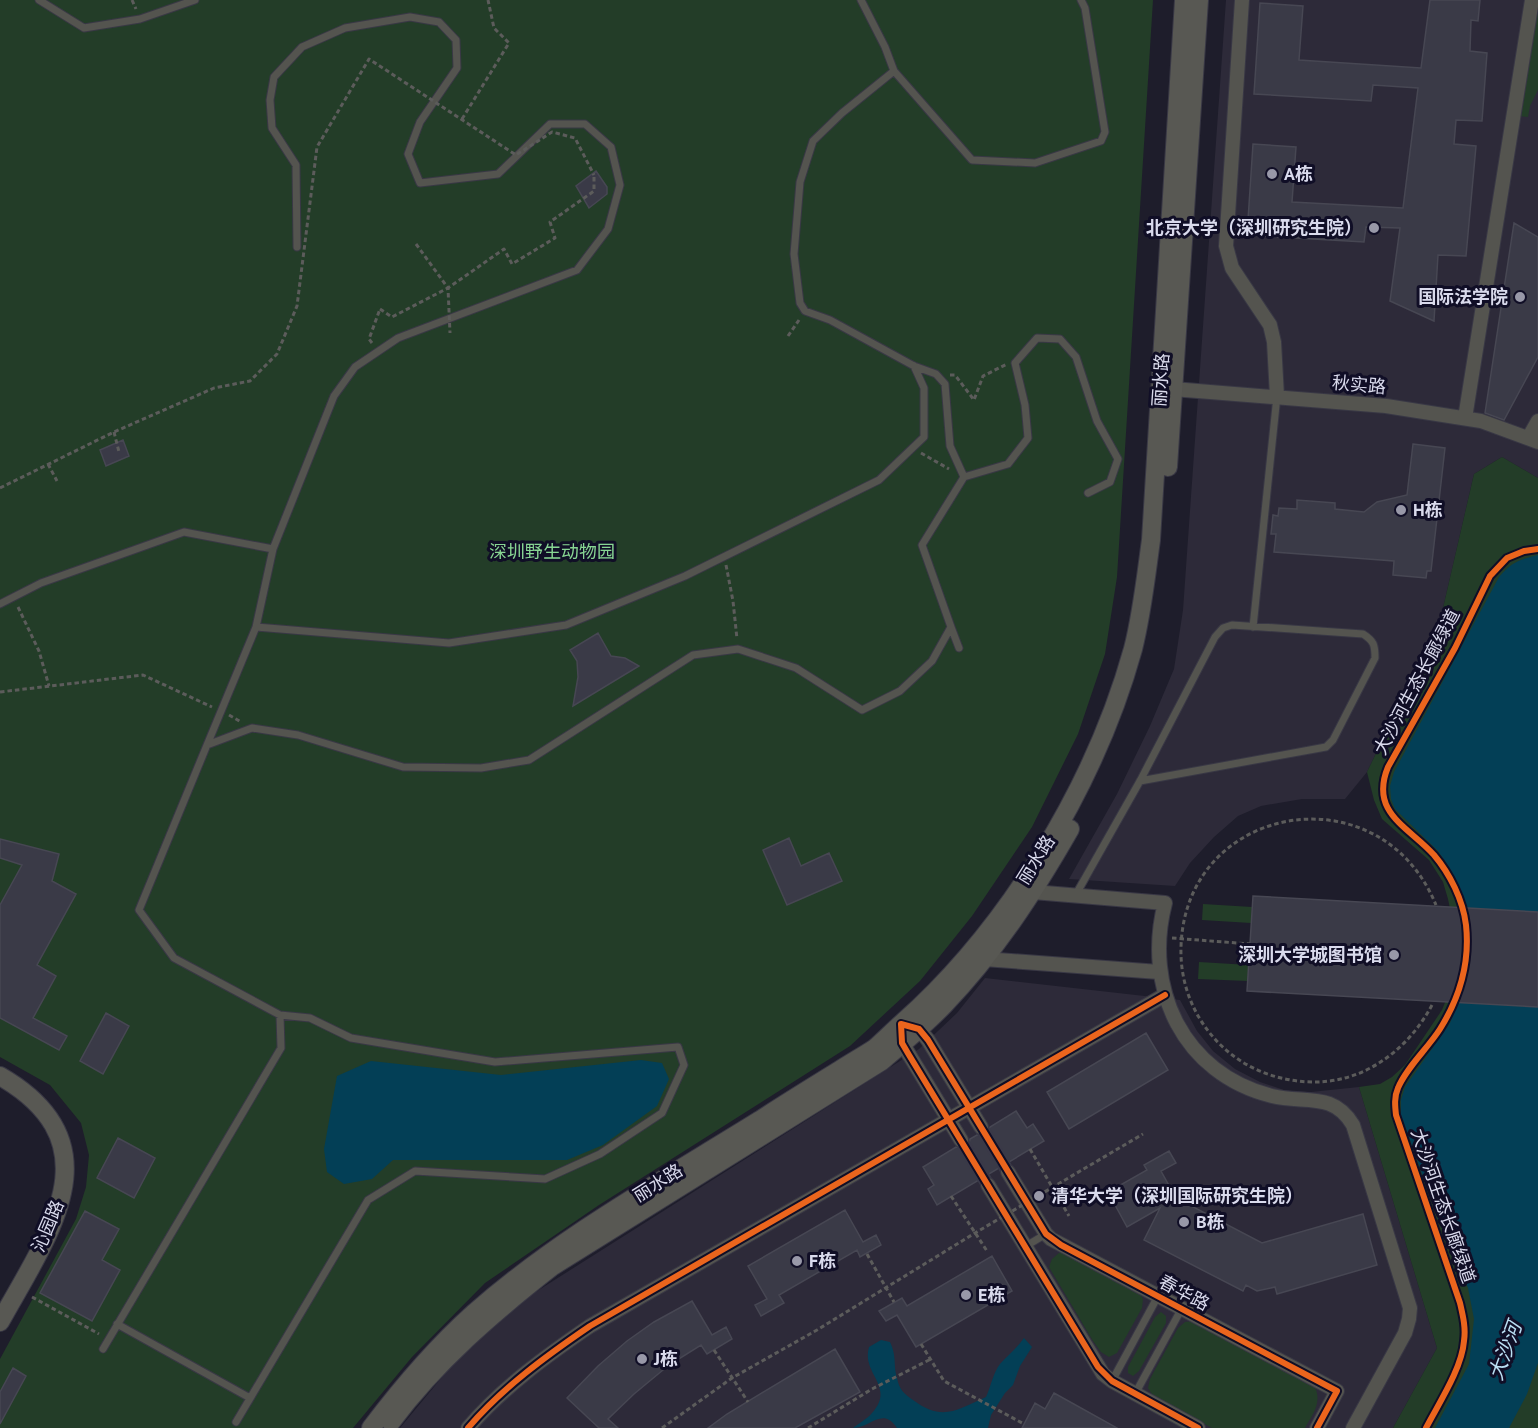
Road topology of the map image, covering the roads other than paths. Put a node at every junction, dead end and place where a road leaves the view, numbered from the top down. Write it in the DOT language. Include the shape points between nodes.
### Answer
graph roads {
  1 [pos="39,0"];
  2 [pos="195,0"];
  3 [pos="861,0"];
  4 [pos="1081,0"];
  5 [pos="1184,0"];
  6 [pos="1199,0"];
  7 [pos="1242,0"];
  8 [pos="1532,0"];
  9 [pos="894,71"];
  10 [pos="297,247"];
  11 [pos="914,366"];
  12 [pos="1173,389"];
  13 [pos="1277,396"];
  14 [pos="1465,418"];
  15 [pos="1538,421"];
  16 [pos="1533,439"];
  17 [pos="964,477"];
  18 [pos="1089,493"];
  19 [pos="273,549"];
  20 [pos="0,604"];
  21 [pos="256,627"];
  22 [pos="951,627"];
  23 [pos="1253,627"];
  24 [pos="959,648"];
  25 [pos="207,745"];
  26 [pos="1140,781"];
  27 [pos="1033,892"];
  28 [pos="1075,896"];
  29 [pos="984,959"];
  30 [pos="1159,972"];
  31 [pos="1165,995"];
  32 [pos="280,1015"];
  33 [pos="910,1026"];
  34 [pos="902,1043"];
  35 [pos="0,1076"];
  36 [pos="969,1108"];
  37 [pos="949,1120"];
  38 [pos="981,1127"];
  39 [pos="961,1140"];
  40 [pos="1008,1172"];
  41 [pos="988,1185"];
  42 [pos="1046,1234"];
  43 [pos="1026,1246"];
  44 [pos="1158,1296"];
  45 [pos="1182,1308"];
  46 [pos="0,1322"];
  47 [pos="117,1323"];
  48 [pos="103,1349"];
  49 [pos="1112,1382"];
  50 [pos="1135,1394"];
  51 [pos="250,1398"];
  52 [pos="236,1422"];
  53 [pos="371,1428"];
  54 [pos="386,1428"];
  55 [pos="468,1428"];
  56 [pos="1198,1428"];
  57 [pos="1317,1428"];
  58 [pos="1353,1428"];
  1 -- 2 [label="lane" via="84,28 140,19"];
  3 -- 9 [label="lane"];
  4 -- 9 [label="lane" via="1105,132 1101,141 1035,163 972,160"];
  5 -- 33 [label="main road, 丽水路" via="1151,540 1133,649 1113,708 1063,817 1006,907"];
  6 -- 12 [label="main road, 丽水路"];
  7 -- 13 [label="street" via="1226,246 1232,268 1270,325"];
  8 -- 14 [label="street"];
  9 -- 11 [label="lane" via="813,141 800,182 794,254 800,303 805,311 830,320"];
  10 -- 19 [label="lane" via="296,165 272,128 270,99 274,77 302,47 345,28 410,17 439,22 456,40 457,68 420,122 408,154 420,183 498,174 550,124 585,124 611,147 620,185 608,229 578,270 398,338 355,367 334,396"];
  11 -- 17 [label="lane" via="936,374 945,384 950,446"];
  11 -- 21 [label="lane" via="924,388 924,437 879,480 685,576 566,625 449,643"];
  12 -- 13 [label="street, 秋实路"];
  12 -- 27 [label="main road, 丽水路" via="1163,539 1145,650 1124,713 1096,776"];
  13 -- 14 [label="street, 秋实路"];
  13 -- 23 [label="lane"];
  14 -- 16 [label="street, 秋实路"];
  15 -- 16 [label="street"];
  17 -- 18 [label="lane" via="1008,464 1028,438 1015,363 1037,338 1060,339 1076,357 1097,421 1118,459 1110,482"];
  17 -- 22 [label="lane" via="922,545"];
  19 -- 20 [label="lane" via="184,532 41,583"];
  19 -- 21 [label="lane"];
  21 -- 25 [label="lane"];
  22 -- 24 [label="lane"];
  22 -- 25 [label="lane" via="932,661 900,691 862,710 796,668 738,649 693,655 529,760 481,768 403,767 298,735 252,728"];
  23 -- 26 [label="lane" via="1232,625 1215,637"];
  23 -- 26 [label="lane" via="1363,634 1372,640 1375,658 1333,740 1326,747"];
  25 -- 32 [label="lane" via="139,910 174,958"];
  26 -- 28 [label="lane"];
  27 -- 28 [label="street"];
  27 -- 29 [label="main road, 丽水路"];
  28 -- 30 [label="street" via="1165,903 1158,937"];
  29 -- 30 [label="street"];
  29 -- 33 [label="main road, 丽水路" via="942,1008"];
  30 -- 31 [label="street"];
  31 -- 36 [label="street"];
  31 -- 58 [label="street" via="1188,1041 1226,1076 1270,1096 1329,1102 1342,1110 1353,1125 1410,1308 1405,1333"];
  32 -- 47 [label="lane" via="281,1048"];
  32 -- 51 [label="lane" via="310,1018 351,1038 495,1062 678,1047 684,1065 662,1113 600,1154 545,1179 416,1172 368,1200"];
  33 -- 34 [label="main road, 丽水路"];
  33 -- 36 [label="street" via="928,1040"];
  33 -- 53 [label="main road, 丽水路" via="588,1227 516,1278 434,1351"];
  34 -- 37 [label="street"];
  34 -- 54 [label="main road, 丽水路" via="882,1061 553,1266 472,1332"];
  35 -- 46 [label="main road, 沁园路" via="31,1096 52,1122 63,1148 65,1171 61,1201 50,1231"];
  36 -- 37 [label="street"];
  36 -- 38 [label="street"];
  37 -- 39 [label="street"];
  37 -- 55 [label="street" via="590,1326 515,1382"];
  40 -- 42 [label="street, 春华路"];
  41 -- 43 [label="street"];
  42 -- 43 [label="lane"];
  42 -- 44 [label="street, 春华路"];
  43 -- 49 [label="street" via="1098,1367"];
  44 -- 45 [label="street, 春华路"];
  44 -- 49 [label="lane"];
  45 -- 50 [label="lane"];
  45 -- 57 [label="street, 春华路" via="1337,1391"];
  47 -- 48 [label="lane"];
  47 -- 51 [label="lane"];
  49 -- 50 [label="street"];
  50 -- 56 [label="street"];
  51 -- 52 [label="lane"];
}
